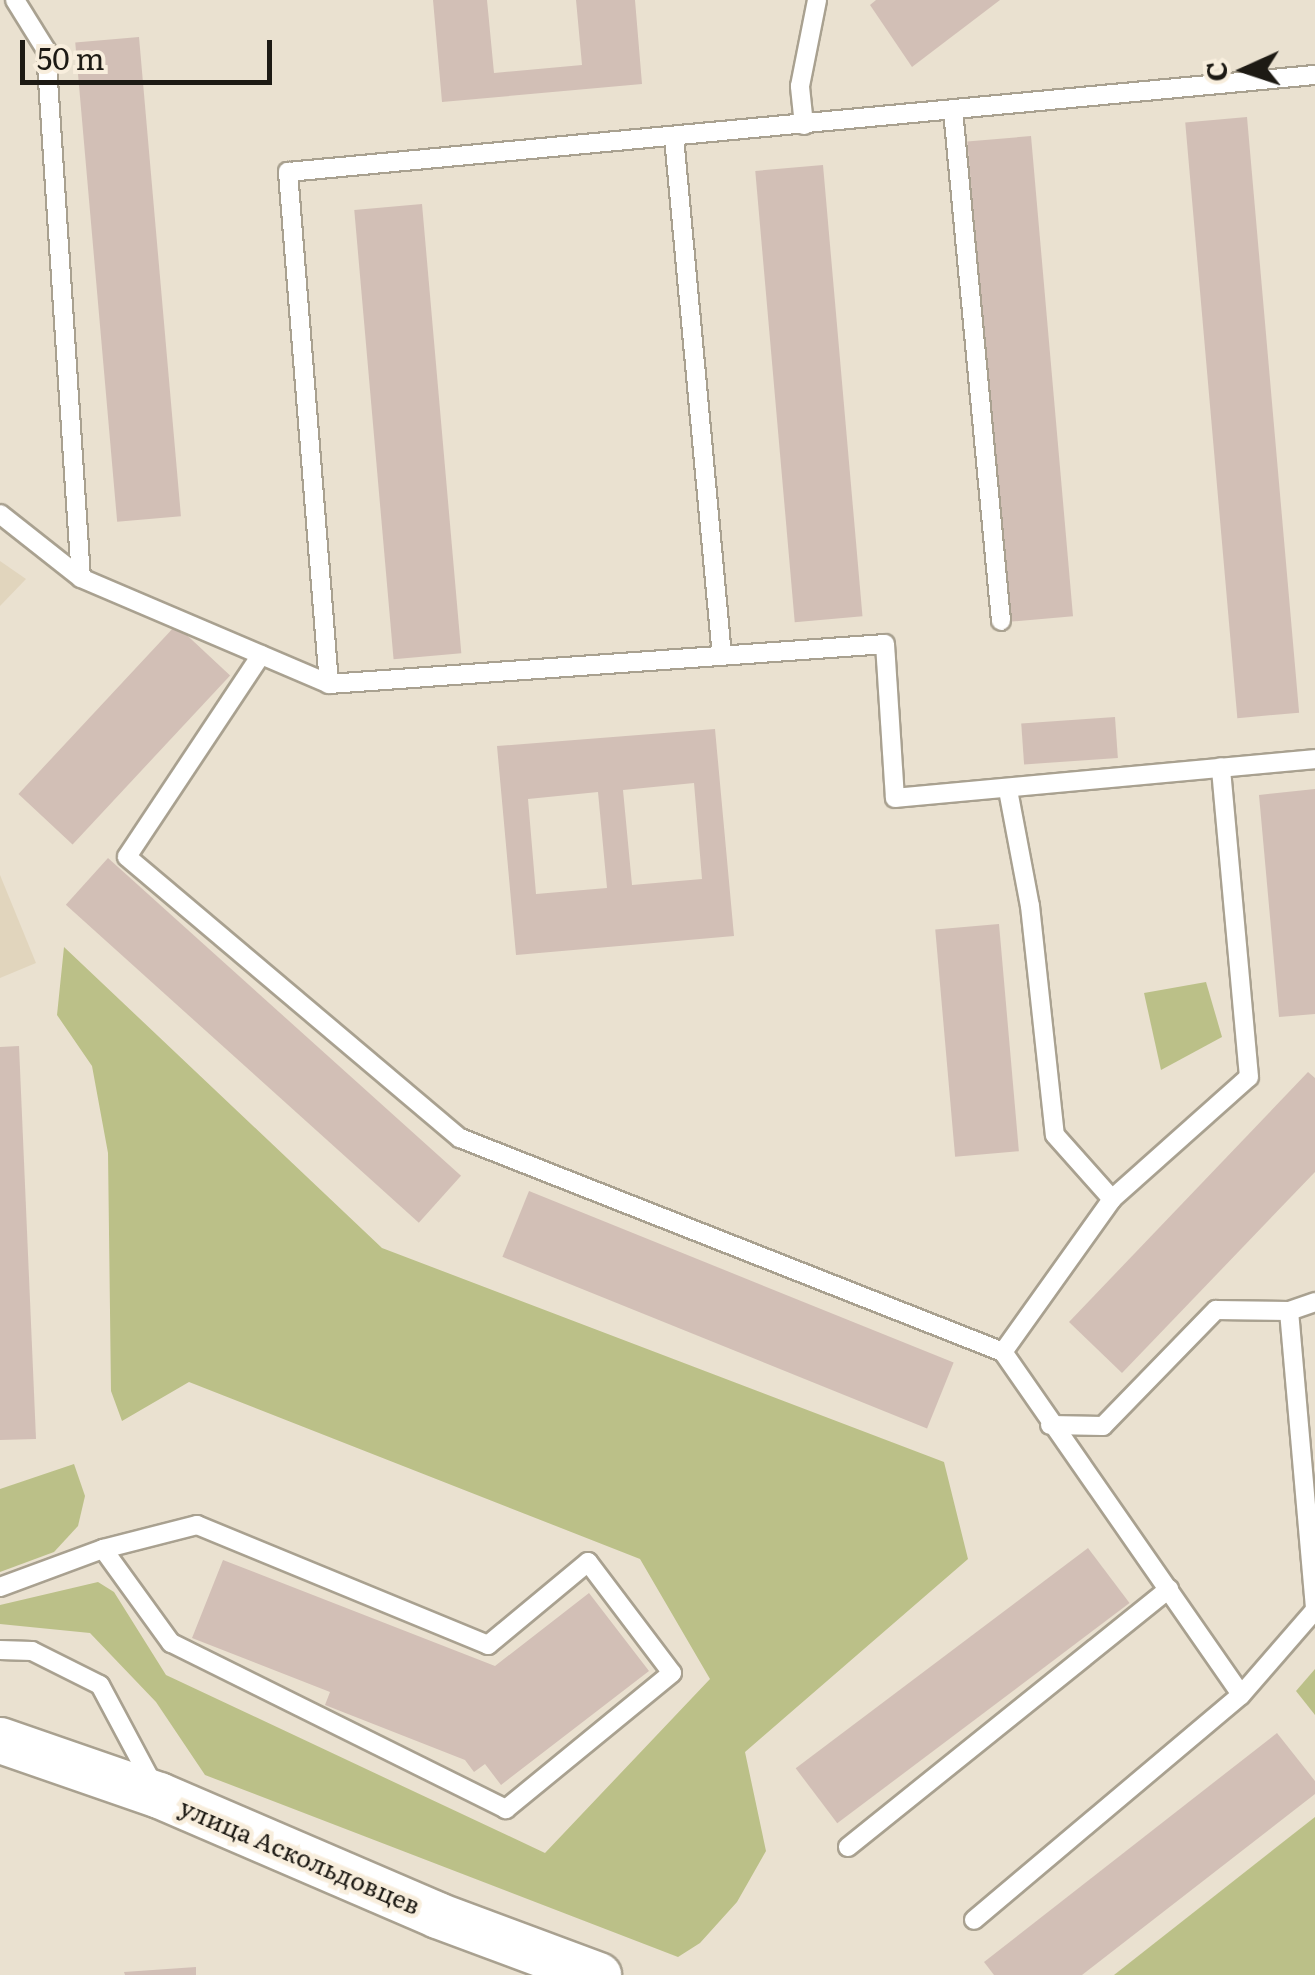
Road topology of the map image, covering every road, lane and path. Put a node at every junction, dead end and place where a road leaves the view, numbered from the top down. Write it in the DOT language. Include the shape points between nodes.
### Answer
graph roads {
  1 [pos="15,0"];
  2 [pos="816,0"];
  3 [pos="1315,75"];
  4 [pos="954,110"];
  5 [pos="804,125"];
  6 [pos="674,137"];
  7 [pos="0,514"];
  8 [pos="81,578"];
  9 [pos="1001,622"];
  10 [pos="261,655"];
  11 [pos="722,656"];
  12 [pos="328,684"];
  13 [pos="1315,759"];
  14 [pos="1220,767"];
  15 [pos="1008,790"];
  16 [pos="1112,1200"];
  17 [pos="1315,1302"];
  18 [pos="1289,1311"];
  19 [pos="1003,1352"];
  20 [pos="1050,1425"];
  21 [pos="104,1550"];
  22 [pos="0,1587"];
  23 [pos="1169,1589"];
  24 [pos="0,1650"];
  25 [pos="1241,1695"];
  26 [pos="0,1740"];
  27 [pos="158,1795"];
  28 [pos="848,1847"];
  29 [pos="974,1920"];
  30 [pos="598,1975"];
  1 -- 8 [label="lane" via="46,50"];
  2 -- 5 [label="lane" via="800,86"];
  3 -- 4 [label="lane"];
  4 -- 5 [label="lane"];
  4 -- 9 [label="lane"];
  5 -- 6 [label="lane"];
  6 -- 11 [label="lane"];
  6 -- 12 [label="lane" via="288,172"];
  7 -- 8 [label="lane"];
  8 -- 10 [label="lane"];
  10 -- 12 [label="lane"];
  10 -- 19 [label="lane" via="127,857 460,1138"];
  11 -- 12 [label="lane"];
  11 -- 15 [label="lane" via="885,644 895,798"];
  13 -- 14 [label="lane"];
  14 -- 15 [label="lane"];
  14 -- 16 [label="lane" via="1249,1077"];
  15 -- 16 [label="lane" via="1030,906 1055,1135"];
  16 -- 19 [label="lane"];
  17 -- 18 [label="lane"];
  18 -- 20 [label="lane" via="1216,1310 1103,1426"];
  18 -- 25 [label="lane" via="1315,1610"];
  19 -- 20 [label="lane"];
  20 -- 23 [label="lane"];
  21 -- 21 [label="lane" via="171,1643 506,1809 672,1673 588,1562 488,1645 197,1524"];
  21 -- 22 [label="lane"];
  23 -- 25 [label="lane"];
  23 -- 28 [label="lane"];
  24 -- 27 [label="lane" via="32,1651 100,1685"];
  25 -- 29 [label="lane"];
  26 -- 27 [label="street, улица Аскольдовцев"];
  27 -- 30 [label="street, улица Аскольдовцев" via="438,1916"];
}
